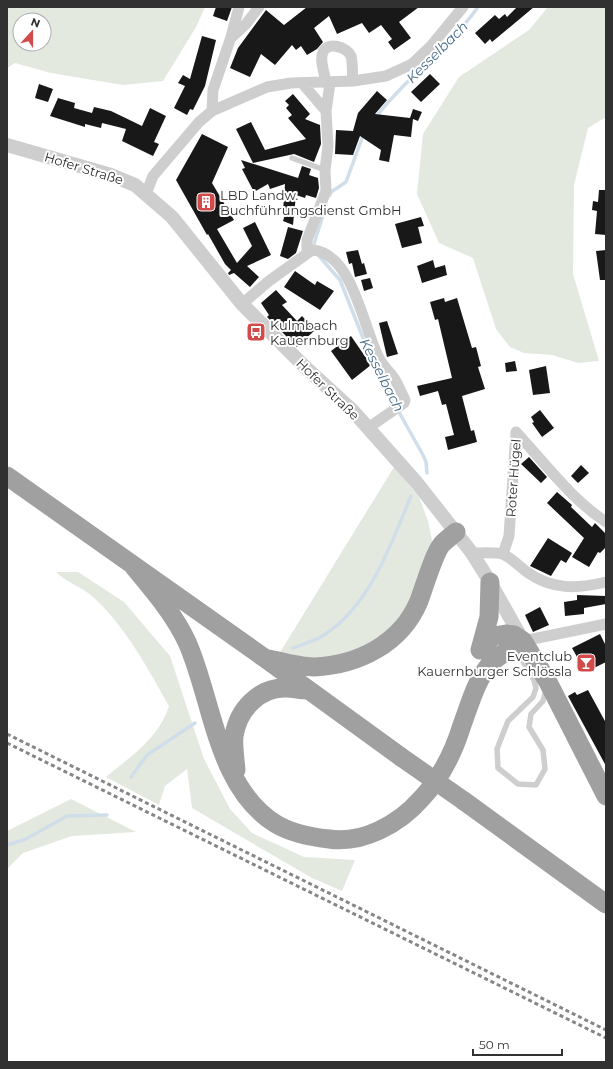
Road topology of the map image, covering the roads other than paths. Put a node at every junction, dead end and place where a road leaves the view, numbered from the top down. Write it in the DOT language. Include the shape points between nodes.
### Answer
graph roads {
  1 [pos="240,7"];
  2 [pos="259,7"];
  3 [pos="463,7"];
  4 [pos="231,37"];
  5 [pos="353,81"];
  6 [pos="328,82"];
  7 [pos="302,83"];
  8 [pos="212,111"];
  9 [pos="326,111"];
  10 [pos="7,146"];
  11 [pos="292,158"];
  12 [pos="325,170"];
  13 [pos="146,194"];
  14 [pos="313,251"];
  15 [pos="242,304"];
  16 [pos="368,428"];
  17 [pos="7,476"];
  18 [pos="606,522"];
  19 [pos="456,532"];
  20 [pos="472,553"];
  21 [pos="503,554"];
  22 [pos="134,567"];
  23 [pos="490,582"];
  24 [pos="606,582"];
  25 [pos="606,624"];
  26 [pos="523,641"];
  27 [pos="481,647"];
  28 [pos="266,659"];
  29 [pos="548,682"];
  30 [pos="308,690"];
  31 [pos="468,706"];
  32 [pos="236,781"];
  33 [pos="606,796"];
  34 [pos="606,904"];
  1 -- 4 [label="street"];
  2 -- 4 [label="street" via="246,24"];
  3 -- 5 [label="street" via="432,46 412,64 386,76"];
  4 -- 8 [label="street" via="213,90"];
  5 -- 6 [label="street"];
  5 -- 6 [label="street" via="351,57 344,49 332,46 322,53"];
  6 -- 7 [label="street"];
  6 -- 9 [label="street"];
  7 -- 8 [label="street" via="267,87"];
  7 -- 9 [label="street"];
  8 -- 13 [label="street" via="199,122 153,176"];
  9 -- 12 [label="street" via="328,146"];
  10 -- 13 [label="street, Hofer Straße" via="112,175"];
  11 -- 12 [label="lane"];
  12 -- 14 [label="street" via="326,191 307,240"];
  13 -- 15 [label="street, Hofer Straße" via="172,217"];
  14 -- 15 [label="street"];
  14 -- 16 [label="street" via="329,256 348,278 380,360 394,377 405,400"];
  15 -- 16 [label="street, Hofer Straße"];
  16 -- 19 [label="street, Hofer Straße" via="418,483"];
  17 -- 22 [label="highway"];
  18 -- 21 [label="street, Roter Hügel" via="572,493 516,432 509,536"];
  19 -- 20 [label="street, Hofer Straße"];
  19 -- 28 [label="highway" via="441,545 418,603 405,626 386,644 368,655 345,663 313,667"];
  20 -- 21 [label="street"];
  20 -- 23 [label="street, Hofer Straße"];
  21 -- 24 [label="street" via="546,583 562,587 584,587"];
  22 -- 28 [label="highway"];
  22 -- 32 [label="highway" via="161,600 186,641 203,686 219,742"];
  23 -- 26 [label="street, Hofer Straße"];
  23 -- 27 [label="highway" via="489,617"];
  25 -- 26 [label="street"];
  26 -- 27 [label="highway" via="514,635 506,634 494,636"];
  26 -- 29 [label="highway"];
  26 -- 29 [label="lane" via="522,660 536,688 533,697 508,721 497,749 498,768 518,784 536,785 545,769 542,750 529,727 531,714 543,701"];
  26 -- 31 [label="highway" via="492,662 482,675"];
  27 -- 31 [label="highway"];
  28 -- 30 [label="highway"];
  29 -- 33 [label="highway"];
  30 -- 32 [label="highway" via="285,688 265,692 249,704 238,719 234,736"];
  30 -- 34 [label="highway, bridge"];
  31 -- 32 [label="highway" via="455,744 422,798 404,816 382,830 361,837 338,840 307,836 276,824 258,810"];
}
